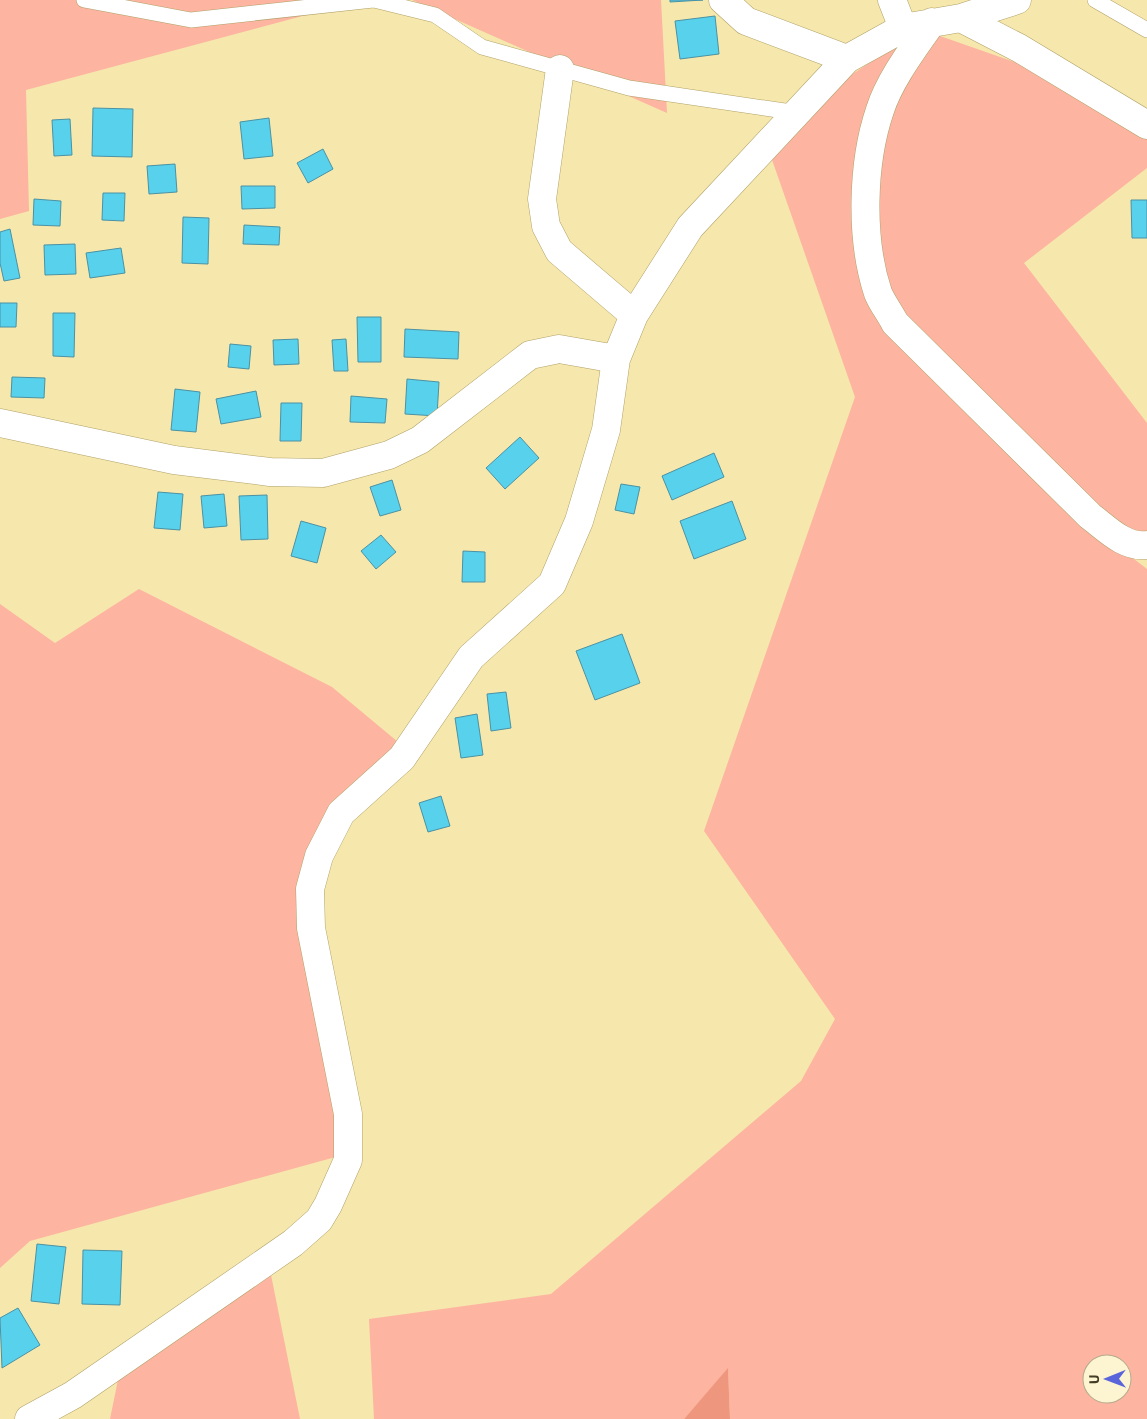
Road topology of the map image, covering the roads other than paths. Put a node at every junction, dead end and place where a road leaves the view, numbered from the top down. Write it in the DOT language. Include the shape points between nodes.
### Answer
graph roads {
  1 [pos="84,0"];
  2 [pos="374,0"];
  3 [pos="723,0"];
  4 [pos="892,0"];
  5 [pos="1017,0"];
  6 [pos="1095,0"];
  7 [pos="961,18"];
  8 [pos="932,22"];
  9 [pos="903,28"];
  10 [pos="1147,30"];
  11 [pos="847,59"];
  12 [pos="560,69"];
  13 [pos="798,113"];
  14 [pos="1147,125"];
  15 [pos="634,316"];
  16 [pos="616,359"];
  17 [pos="0,424"];
  18 [pos="1147,545"];
  19 [pos="29,1419"];
  1 -- 2 [label="lane" via="190,20"];
  2 -- 12 [label="lane" via="435,15 482,47"];
  3 -- 11 [label="street" via="746,20"];
  4 -- 9 [label="street"];
  5 -- 7 [label="street"];
  6 -- 10 [label="lane"];
  7 -- 8 [label="street"];
  7 -- 14 [label="street" via="1019,48"];
  8 -- 9 [label="street"];
  8 -- 18 [label="street" via="905,60 880,109 868,167 866,242 879,294 895,323 1090,516 1122,540 1136,547"];
  9 -- 11 [label="street"];
  11 -- 13 [label="street"];
  12 -- 13 [label="lane" via="629,88"];
  12 -- 15 [label="street" via="542,198 546,226 559,251"];
  13 -- 15 [label="street" via="690,227"];
  15 -- 16 [label="street"];
  16 -- 17 [label="street" via="558,349 530,355 420,440 389,455 323,473 270,472 174,460"];
  16 -- 19 [label="street" via="606,430 579,521 552,584 471,657 402,758 341,813 318,856 310,889 311,928 348,1114 350,1140 348,1160 328,1205 319,1220 293,1243 74,1394"];
}
